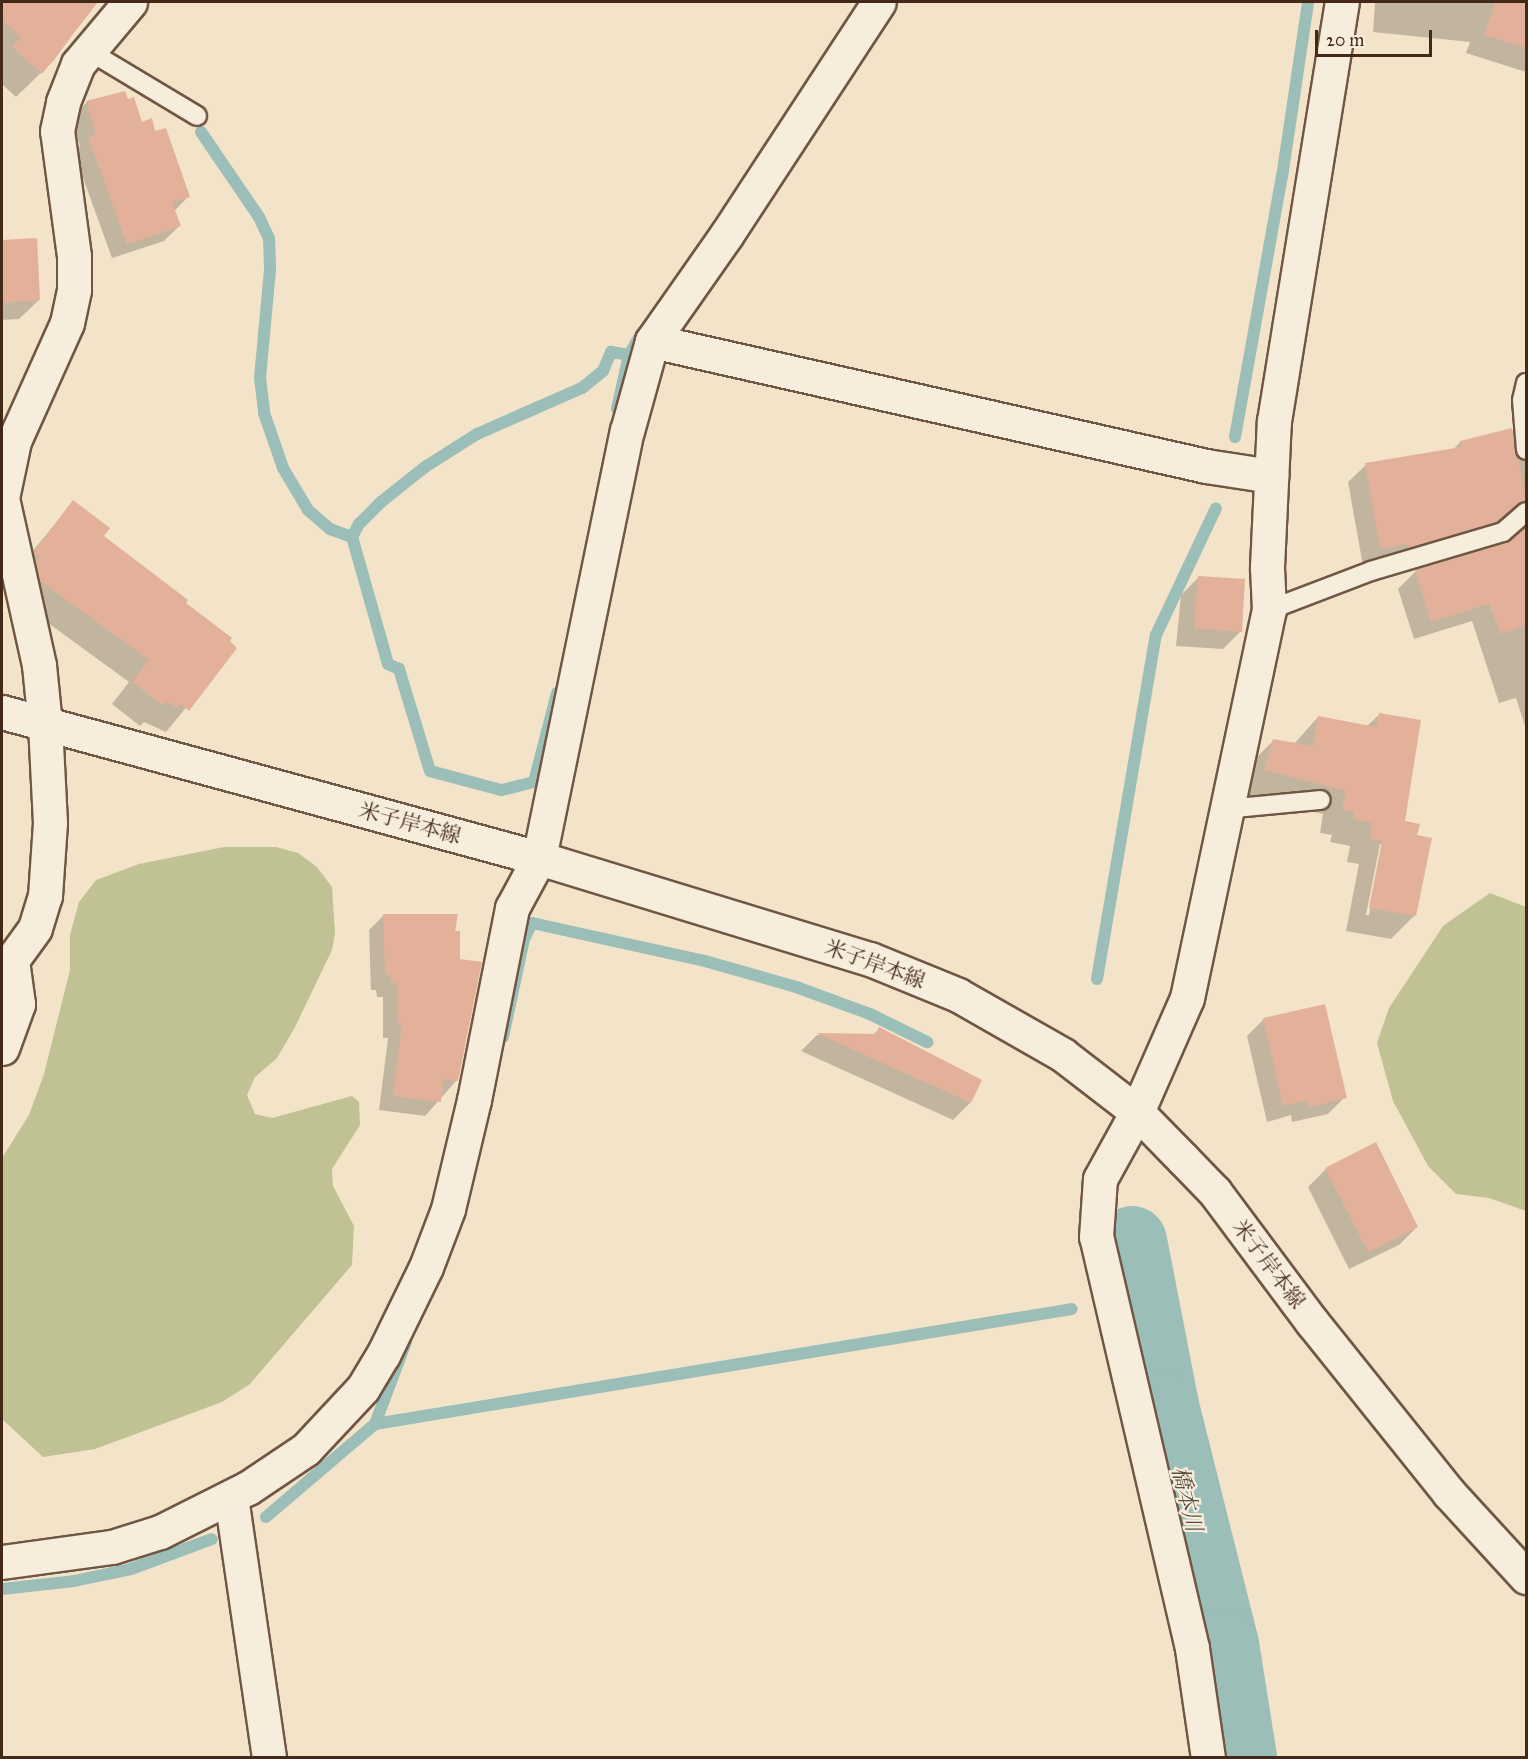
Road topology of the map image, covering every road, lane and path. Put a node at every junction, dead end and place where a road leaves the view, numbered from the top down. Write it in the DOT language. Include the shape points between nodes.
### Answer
graph roads {
  1 [pos="130,2"];
  2 [pos="879,2"];
  3 [pos="1342,2"];
  4 [pos="88,51"];
  5 [pos="197,116"];
  6 [pos="652,340"];
  7 [pos="1527,383"];
  8 [pos="1527,450"];
  9 [pos="1271,476"];
  10 [pos="1527,512"];
  11 [pos="1269,610"];
  12 [pos="2,712"];
  13 [pos="45,725"];
  14 [pos="1321,800"];
  15 [pos="1225,809"];
  16 [pos="539,858"];
  17 [pos="7,963"];
  18 [pos="2,1048"];
  19 [pos="1137,1112"];
  20 [pos="231,1497"];
  21 [pos="2,1562"];
  22 [pos="1527,1577"];
  23 [pos="269,1758"];
  24 [pos="1208,1758"];
  1 -- 4 [label="street"];
  2 -- 6 [label="street" via="733,225"];
  3 -- 9 [label="street" via="1274,421"];
  4 -- 5 [label="lane"];
  4 -- 13 [label="street" via="78,64 63,102 57,131 74,256 74,290 67,323 15,441 2,498 39,665"];
  6 -- 9 [label="street" via="1206,466"];
  6 -- 16 [label="street" via="627,431"];
  7 -- 8 [label="lane" via="1522,400"];
  9 -- 11 [label="street"];
  10 -- 11 [label="lane" via="1503,532 1371,572"];
  11 -- 15 [label="street"];
  12 -- 13 [label="street, 米子岸本線"];
  13 -- 16 [label="street, 米子岸本線"];
  13 -- 17 [label="street" via="51,824 45,896 34,928"];
  14 -- 15 [label="lane"];
  15 -- 19 [label="street" via="1187,998"];
  16 -- 19 [label="street, 米子岸本線" via="870,959 958,995 1063,1055"];
  16 -- 20 [label="street" via="512,908 472,1111 448,1209 426,1267 363,1388 306,1449"];
  17 -- 18 [label="street" via="18,1004"];
  19 -- 22 [label="street, 米子岸本線" via="1215,1192 1312,1322 1449,1493"];
  19 -- 24 [label="street" via="1100,1179 1096,1237 1192,1648"];
  20 -- 21 [label="street" via="160,1532 112,1547"];
  20 -- 23 [label="street"];
}
